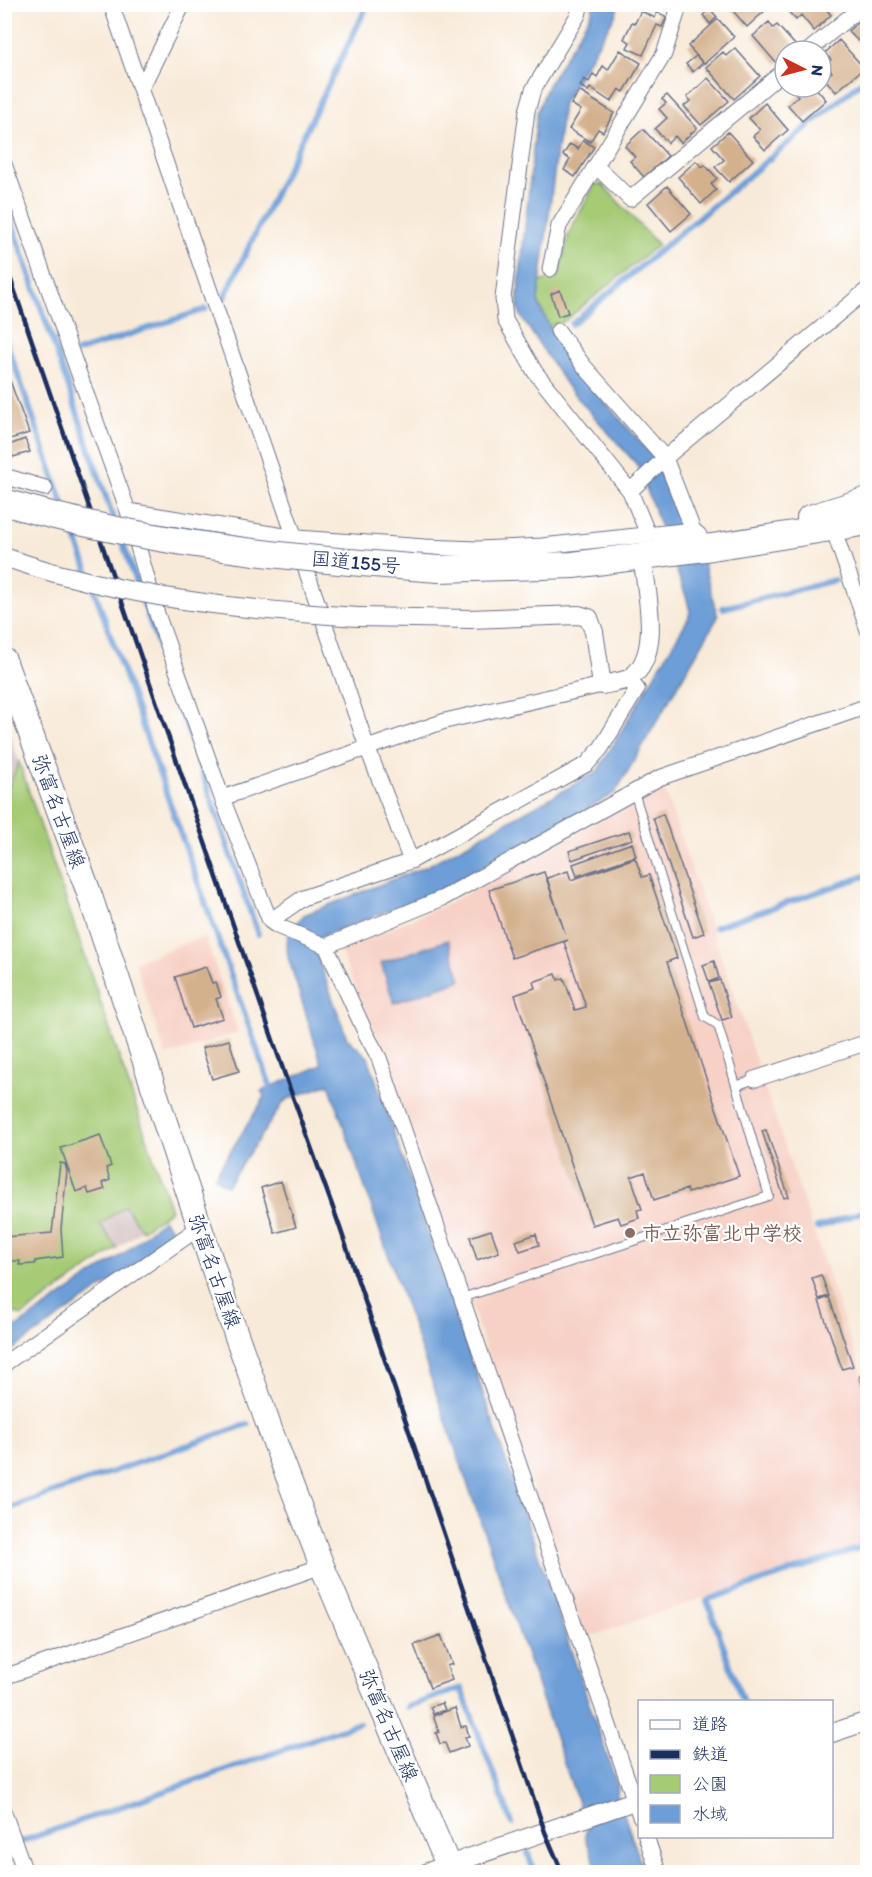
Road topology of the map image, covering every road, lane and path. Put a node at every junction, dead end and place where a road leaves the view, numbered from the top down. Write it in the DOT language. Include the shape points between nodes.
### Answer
graph roads {
  1 [pos="111,4"];
  2 [pos="183,4"];
  3 [pos="581,4"];
  4 [pos="865,4"];
  5 [pos="681,5"];
  6 [pos="823,39"];
  7 [pos="773,80"];
  8 [pos="141,89"];
  9 [pos="4,164"];
  10 [pos="596,166"];
  11 [pos="550,269"];
  12 [pos="867,290"];
  13 [pos="558,331"];
  14 [pos="665,458"];
  15 [pos="4,476"];
  16 [pos="45,488"];
  17 [pos="630,491"];
  18 [pos="867,500"];
  19 [pos="4,502"];
  20 [pos="128,511"];
  21 [pos="867,522"];
  22 [pos="833,528"];
  23 [pos="297,538"];
  24 [pos="701,542"];
  25 [pos="650,548"];
  26 [pos="4,557"];
  27 [pos="867,630"];
  28 [pos="4,660"];
  29 [pos="628,679"];
  30 [pos="602,685"];
  31 [pos="867,706"];
  32 [pos="367,747"];
  33 [pos="634,792"];
  34 [pos="222,798"];
  35 [pos="411,861"];
  36 [pos="276,924"];
  37 [pos="324,946"];
  38 [pos="867,1042"];
  39 [pos="755,1079"];
  40 [pos="736,1086"];
  41 [pos="200,1227"];
  42 [pos="462,1298"];
  43 [pos="4,1364"];
  44 [pos="322,1566"];
  45 [pos="4,1677"];
  46 [pos="867,1721"];
  47 [pos="833,1732"];
  48 [pos="634,1805"];
  49 [pos="4,1813"];
  50 [pos="647,1838"];
  51 [pos="443,1870"];
  52 [pos="25,1872"];
  53 [pos="658,1872"];
  1 -- 8 [label="street"];
  2 -- 8 [label="street"];
  3 -- 17 [label="street" via="533,90 527,111 503,298 506,320 535,372"];
  4 -- 6 [label="street"];
  5 -- 10 [label="street" via="664,54"];
  7 -- 10 [label="street" via="630,199"];
  8 -- 23 [label="street"];
  9 -- 20 [label="street"];
  10 -- 11 [label="street" via="559,226"];
  12 -- 14 [label="street"];
  13 -- 14 [label="street"];
  14 -- 17 [label="street"];
  14 -- 24 [label="street"];
  15 -- 16 [label="street"];
  17 -- 25 [label="street"];
  18 -- 24 [label="highway, 国道155号"];
  19 -- 25 [label="highway, 国道155号, bridge" via="197,544 331,561 439,569 573,565"];
  20 -- 23 [label="street"];
  20 -- 34 [label="street" via="157,614"];
  21 -- 22 [label="highway, 国道155号"];
  22 -- 24 [label="highway, 国道155号"];
  22 -- 27 [label="street"];
  23 -- 25 [label="street" via="478,549"];
  23 -- 32 [label="street"];
  24 -- 25 [label="highway, 国道155号"];
  25 -- 29 [label="street" via="647,654 642,667"];
  26 -- 30 [label="street, bridge" via="71,577 171,598 265,611 470,619 579,615 589,618 594,632"];
  28 -- 41 [label="main road, 弥富名古屋線" via="92,903"];
  29 -- 30 [label="street"];
  29 -- 35 [label="street" via="637,689 602,748 587,764"];
  30 -- 32 [label="street" via="446,721"];
  31 -- 33 [label="street" via="659,778"];
  32 -- 34 [label="street"];
  32 -- 35 [label="street"];
  33 -- 37 [label="street" via="443,898"];
  33 -- 40 [label="lane" via="705,1017 718,1026"];
  34 -- 36 [label="street"];
  35 -- 36 [label="street" via="303,898"];
  36 -- 37 [label="street"];
  37 -- 42 [label="street" via="379,1058"];
  38 -- 39 [label="street"];
  39 -- 40 [label="lane"];
  40 -- 42 [label="lane" via="769,1196"];
  41 -- 43 [label="street"];
  41 -- 44 [label="main road, 弥富名古屋線"];
  42 -- 48 [label="street"];
  44 -- 45 [label="street"];
  44 -- 51 [label="main road, 弥富名古屋線"];
  46 -- 47 [label="street"];
  48 -- 51 [label="street" via="567,1824"];
  49 -- 52 [label="street"];
  50 -- 53 [label="street"];
}
